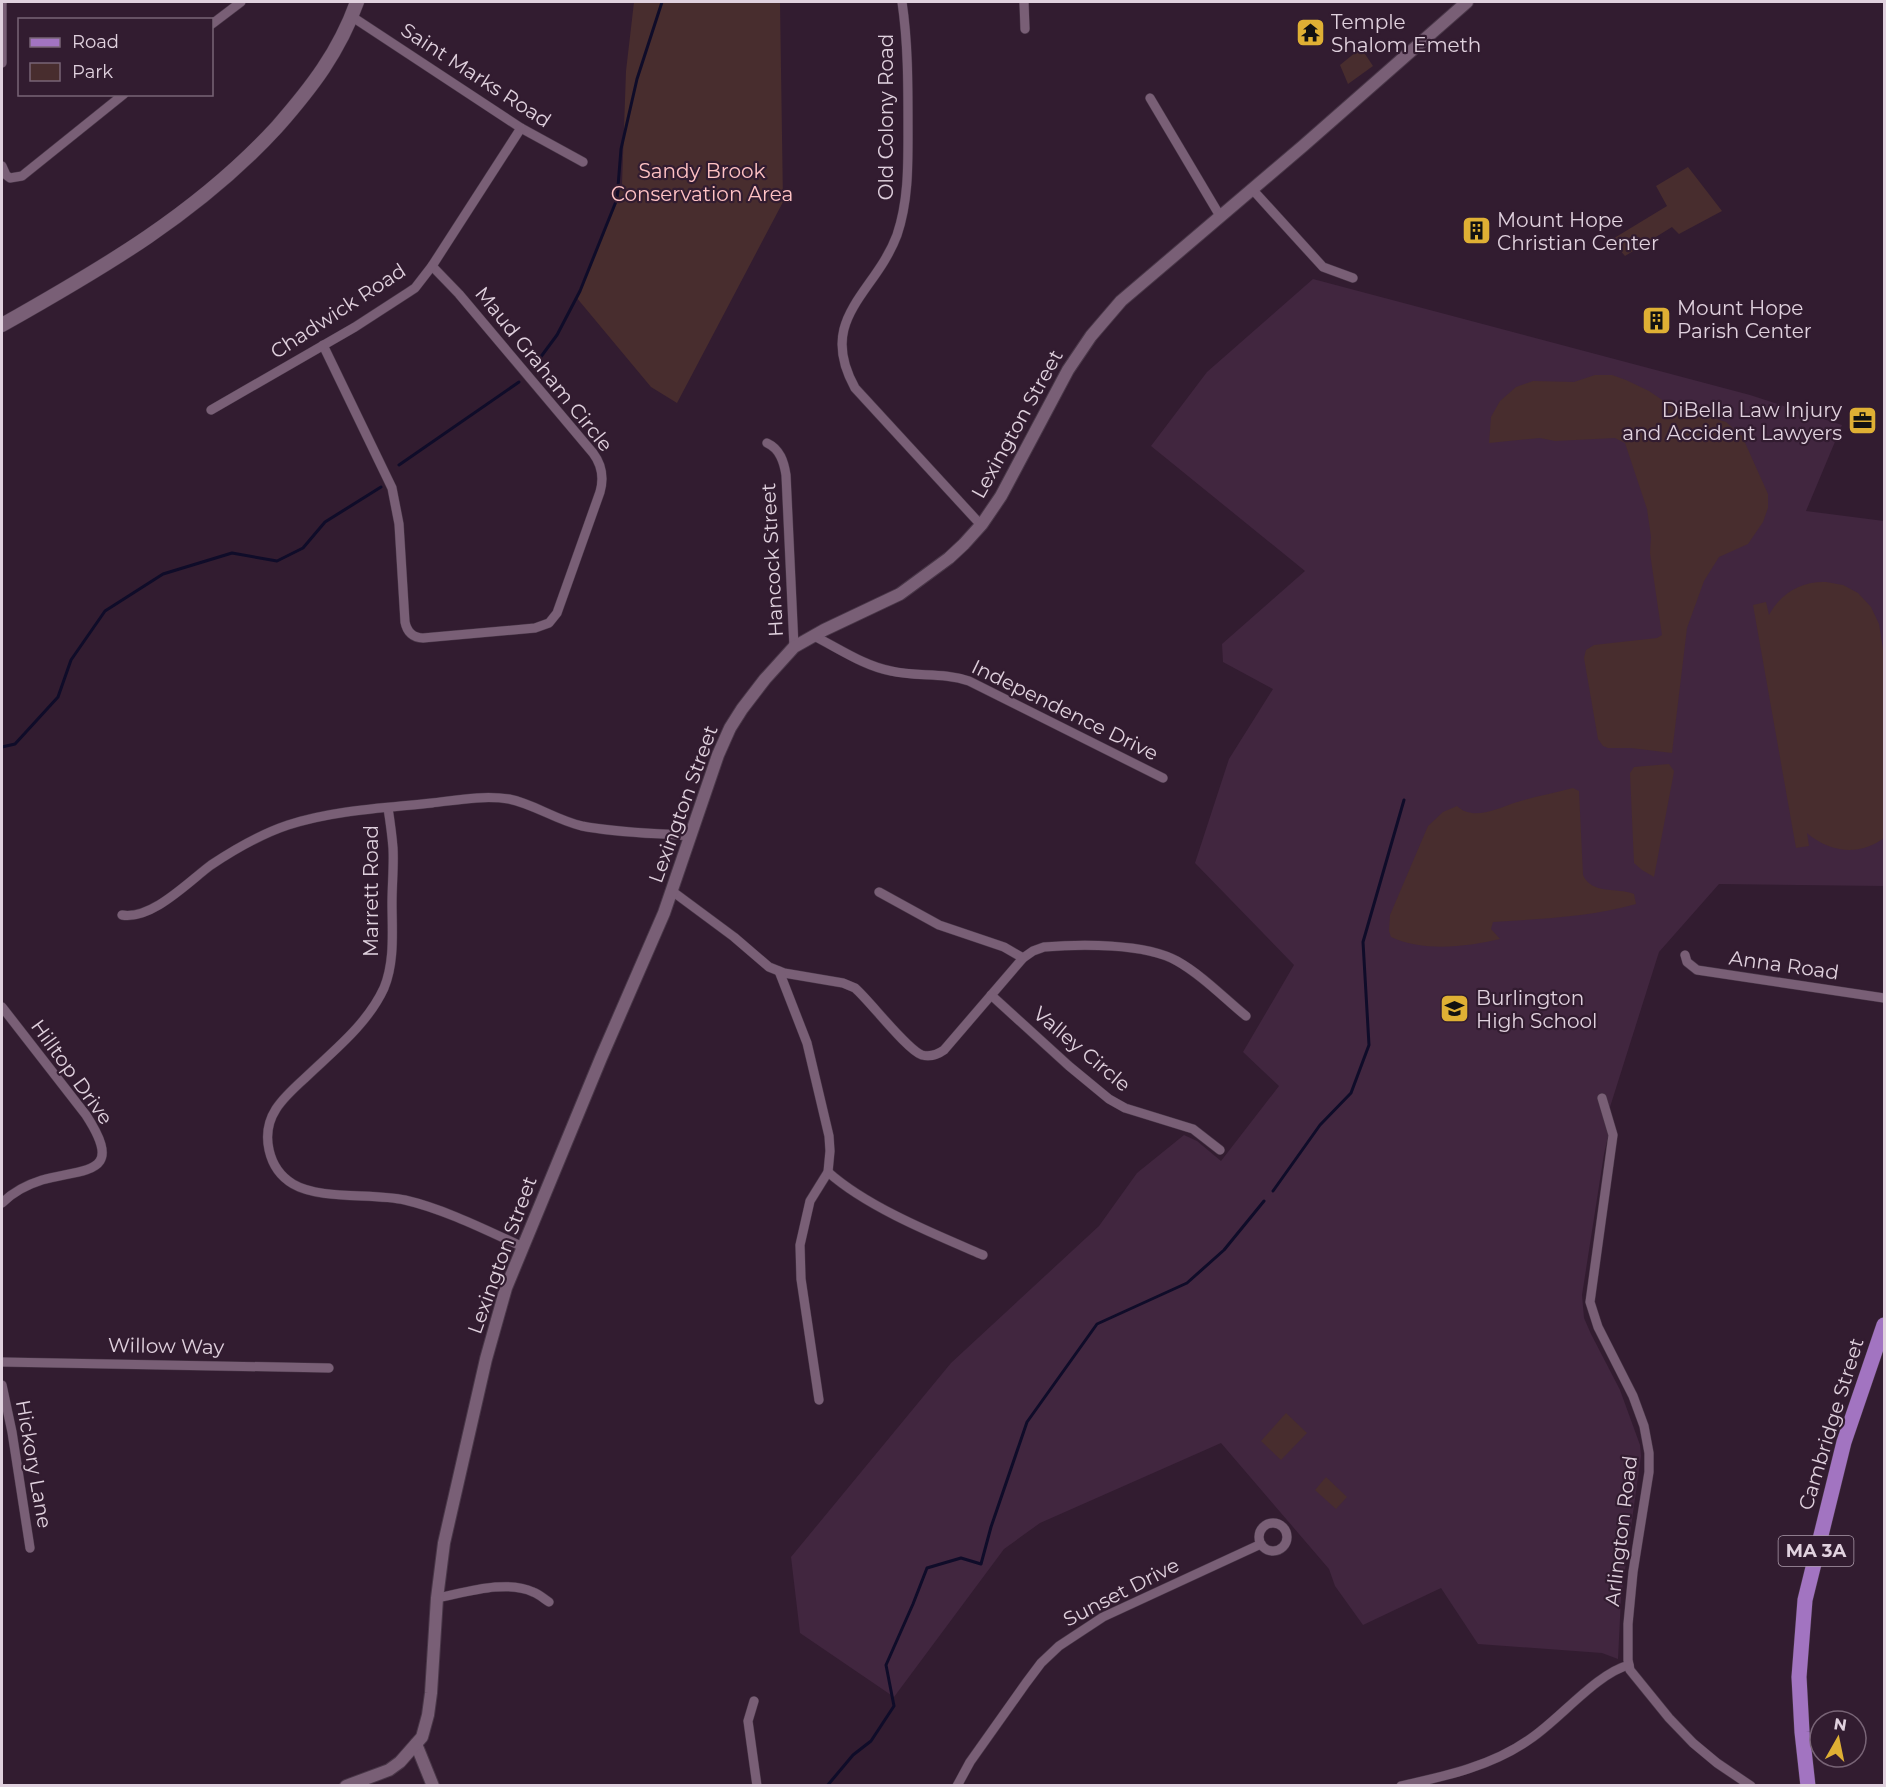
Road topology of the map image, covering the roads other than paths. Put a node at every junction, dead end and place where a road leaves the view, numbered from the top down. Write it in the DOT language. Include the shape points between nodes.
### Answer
graph roads {
  1 [pos="2,2"];
  2 [pos="241,2"];
  3 [pos="357,2"];
  4 [pos="902,2"];
  5 [pos="1023,2"];
  6 [pos="1467,2"];
  7 [pos="351,16"];
  8 [pos="213,23"];
  9 [pos="1025,29"];
  10 [pos="2,63"];
  11 [pos="122,96"];
  12 [pos="1150,98"];
  13 [pos="521,128"];
  14 [pos="583,162"];
  15 [pos="2,166"];
  16 [pos="1252,189"];
  17 [pos="1220,216"];
  18 [pos="432,266"];
  19 [pos="1353,278"];
  20 [pos="2,325"];
  21 [pos="323,345"];
  22 [pos="211,410"];
  23 [pos="767,443"];
  24 [pos="981,525"];
  25 [pos="814,636"];
  26 [pos="794,647"];
  27 [pos="1163,778"];
  28 [pos="388,808"];
  29 [pos="691,836"];
  30 [pos="672,891"];
  31 [pos="879,892"];
  32 [pos="122,915"];
  33 [pos="1685,955"];
  34 [pos="1023,958"];
  35 [pos="779,971"];
  36 [pos="991,994"];
  37 [pos="1884,998"];
  38 [pos="2,1007"];
  39 [pos="1246,1016"];
  40 [pos="1602,1098"];
  41 [pos="1220,1150"];
  42 [pos="828,1172"];
  43 [pos="2,1203"];
  44 [pos="523,1247"];
  45 [pos="983,1256"];
  46 [pos="1884,1324"];
  47 [pos="1884,1345"];
  48 [pos="1872,1359"];
  49 [pos="2,1362"];
  50 [pos="329,1368"];
  51 [pos="2,1385"];
  52 [pos="819,1400"];
  53 [pos="1261,1544"];
  54 [pos="30,1548"];
  55 [pos="437,1598"];
  56 [pos="549,1602"];
  57 [pos="1629,1665"];
  58 [pos="754,1701"];
  59 [pos="417,1744"];
  60 [pos="346,1785"];
  61 [pos="433,1785"];
  62 [pos="757,1785"];
  63 [pos="957,1785"];
  64 [pos="1401,1785"];
  65 [pos="1751,1785"];
  66 [pos="1808,1785"];
  1 -- 10 [label="street"];
  2 -- 8 [label="street"];
  3 -- 7 [label="main road"];
  4 -- 24 [label="street, Old Colony Road" via="908,78 904,207 893,243 842,332 843,362 855,388"];
  5 -- 9 [label="street"];
  6 -- 16 [label="street, Lexington Street"];
  7 -- 13 [label="street, Saint Marks Road"];
  7 -- 20 [label="main road" via="317,80 260,145 218,184 162,228"];
  11 -- 15 [label="street" via="22,176 10,178"];
  12 -- 17 [label="street"];
  13 -- 14 [label="street, Saint Marks Road"];
  13 -- 18 [label="street, Chadwick Road"];
  16 -- 17 [label="street, Lexington Street"];
  16 -- 19 [label="street" via="1323,267"];
  17 -- 24 [label="street, Lexington Street" via="1121,301 1097,328 1068,370 1011,479"];
  18 -- 21 [label="street, Chadwick Road" via="415,288"];
  18 -- 21 [label="street, Maud Graham Circle" via="600,465 600,492 557,613 549,623 535,628 423,638 408,632 398,512 392,488"];
  21 -- 22 [label="street, Chadwick Road"];
  23 -- 26 [label="street, Hancock Street" via="779,452 786,475"];
  24 -- 25 [label="street, Lexington Street" via="950,558 913,585"];
  25 -- 26 [label="street, Lexington Street"];
  25 -- 27 [label="street, Independence Drive" via="881,669 969,681"];
  26 -- 29 [label="street, Lexington Street" via="730,728"];
  28 -- 29 [label="street" via="492,797 522,802 581,826"];
  28 -- 32 [label="street" via="320,818 280,829 237,849 158,906 131,917"];
  28 -- 44 [label="street, Marrett Road" via="393,848 393,944 385,986 359,1026 276,1109 269,1124 270,1154 274,1167 296,1186 412,1202"];
  29 -- 30 [label="street, Lexington Street"];
  30 -- 35 [label="street"];
  30 -- 44 [label="street, Lexington Street"];
  31 -- 34 [label="street" via="939,925 1004,947"];
  33 -- 37 [label="street, Anna Road" via="1697,970"];
  34 -- 36 [label="street"];
  34 -- 39 [label="street" via="1051,946 1120,947 1152,952 1182,964"];
  35 -- 36 [label="street" via="855,988 911,1048 925,1056 944,1050"];
  35 -- 42 [label="street" via="807,1043 824,1112 830,1151"];
  36 -- 41 [label="street, Valley Circle" via="1109,1099 1125,1108 1192,1129"];
  38 -- 43 [label="street, Hilltop Drive" via="86,1115 102,1149 98,1164 92,1169 28,1185"];
  40 -- 57 [label="street, Arlington Road" via="1613,1135 1590,1302 1598,1327 1638,1408 1650,1461 1633,1572"];
  42 -- 45 [label="street" via="873,1203"];
  42 -- 52 [label="street" via="810,1201 800,1245 801,1279"];
  44 -- 55 [label="street, Lexington Street" via="486,1359 446,1534"];
  46 -- 48 [label="main road, Cambridge Street / MA 3A"];
  47 -- 48 [label="street"];
  48 -- 66 [label="main road, Cambridge Street / MA 3A" via="1838,1461 1805,1600 1799,1677"];
  49 -- 50 [label="street, Willow Way"];
  51 -- 54 [label="street, Hickory Lane"];
  53 -- 63 [label="street, Sunset Drive" via="1103,1617 1059,1646 1026,1683"];
  55 -- 56 [label="street" via="491,1587 514,1587 535,1592"];
  55 -- 59 [label="street, Lexington Street" via="428,1715"];
  57 -- 64 [label="street" via="1606,1676 1515,1749 1459,1772"];
  57 -- 65 [label="street" via="1693,1743"];
  58 -- 62 [label="street" via="748,1721"];
  59 -- 60 [label="street, Lexington Street" via="389,1770"];
  59 -- 61 [label="street"];
}
